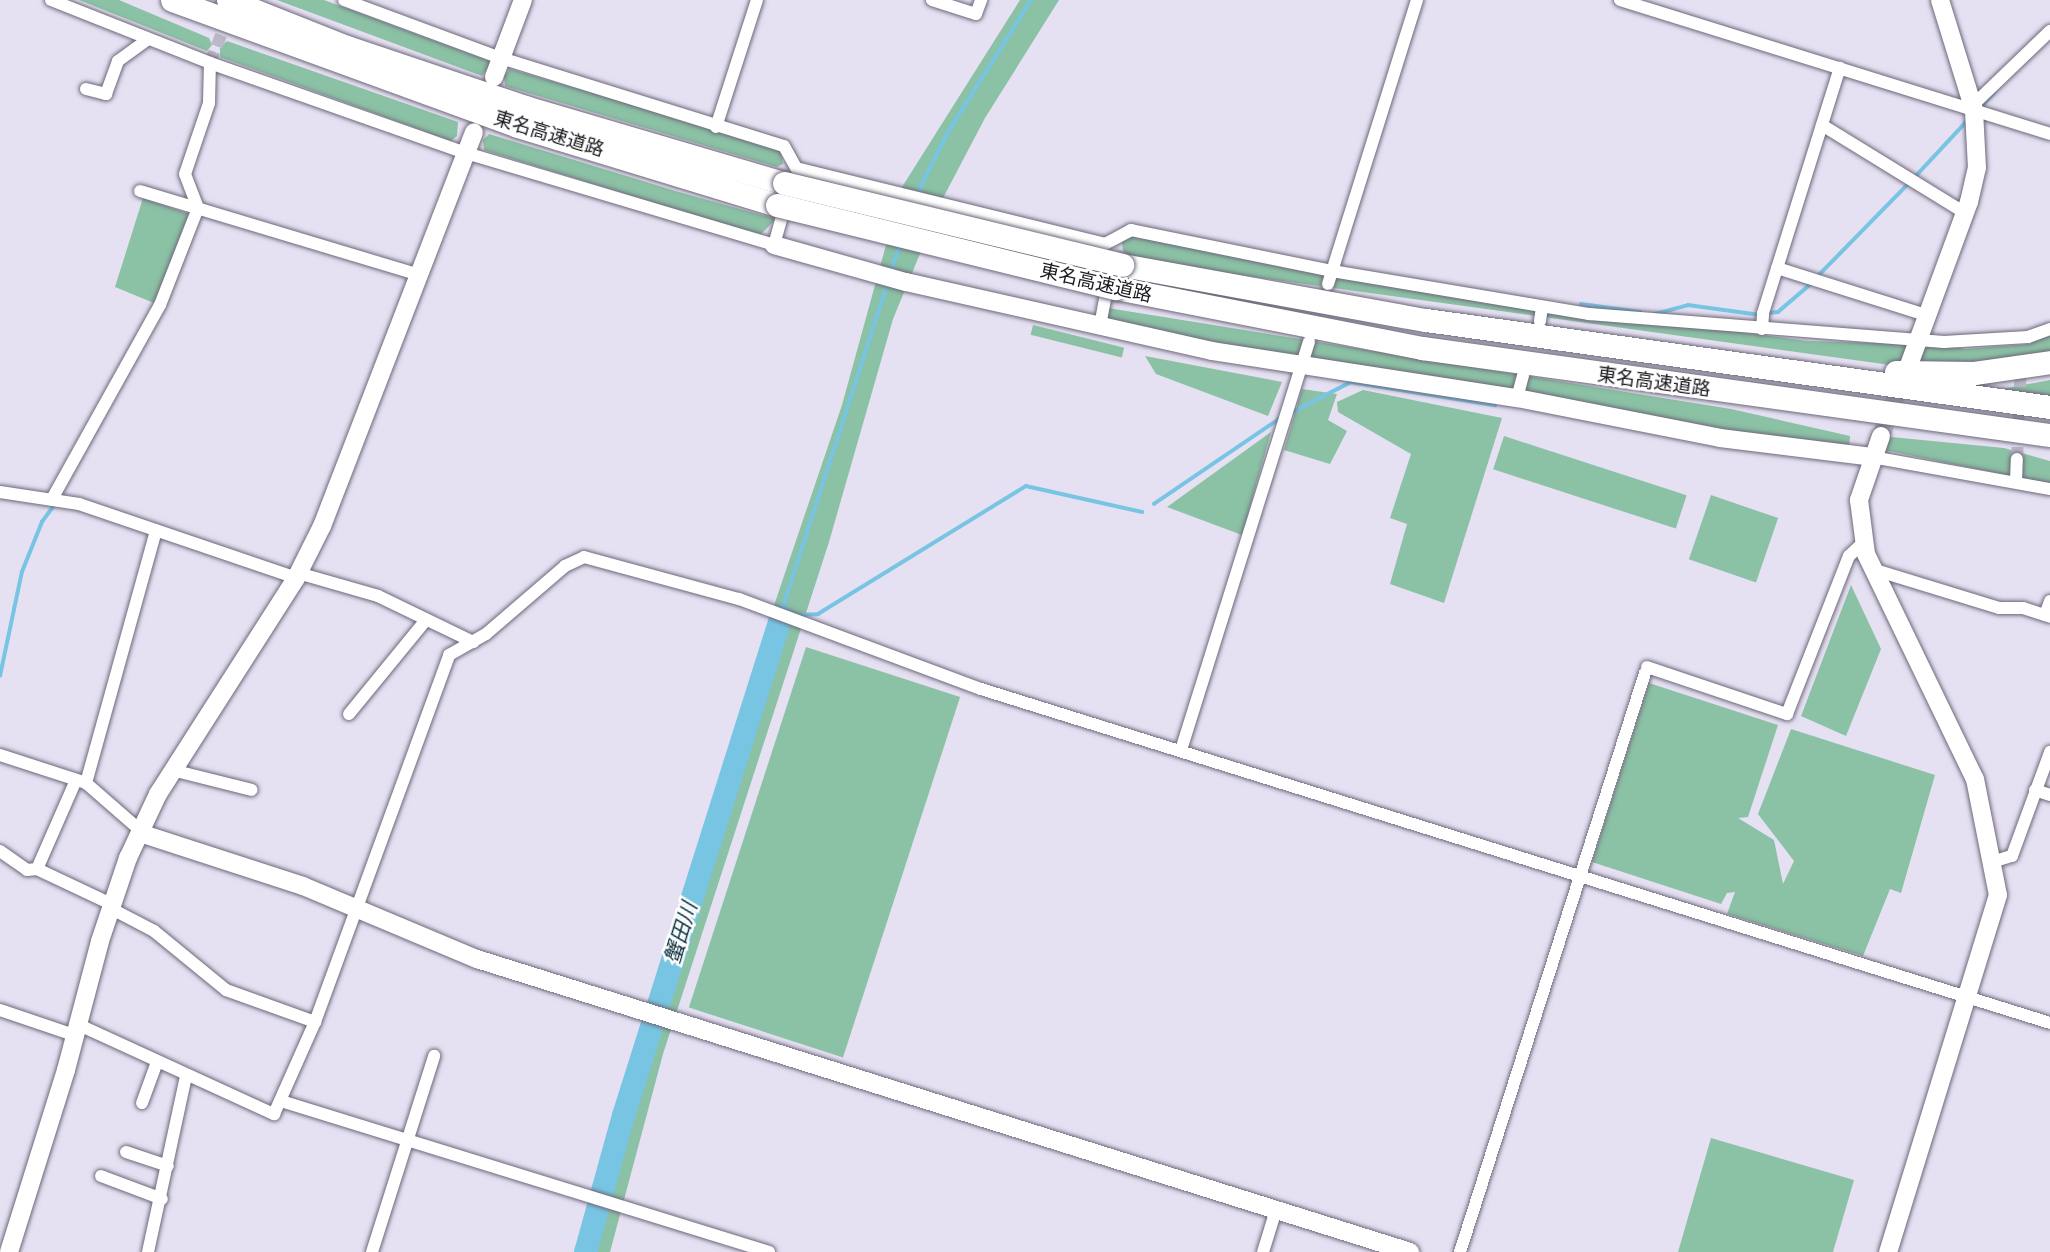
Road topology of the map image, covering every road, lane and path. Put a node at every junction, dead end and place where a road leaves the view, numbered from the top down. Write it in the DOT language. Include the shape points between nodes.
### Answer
graph roads {
  1 [pos="51,0"];
  2 [pos="172,0"];
  3 [pos="228,0"];
  4 [pos="344,0"];
  5 [pos="523,0"];
  6 [pos="757,0"];
  7 [pos="932,0"];
  8 [pos="981,0"];
  9 [pos="1417,0"];
  10 [pos="1620,0"];
  11 [pos="1940,0"];
  12 [pos="2050,32"];
  13 [pos="148,39"];
  14 [pos="501,58"];
  15 [pos="210,63"];
  16 [pos="1840,68"];
  17 [pos="494,77"];
  18 [pos="86,89"];
  19 [pos="1974,107"];
  20 [pos="1822,125"];
  21 [pos="716,127"];
  22 [pos="474,132"];
  23 [pos="2050,134"];
  24 [pos="466,153"];
  25 [pos="786,185"];
  26 [pos="141,191"];
  27 [pos="198,208"];
  28 [pos="1965,213"];
  29 [pos="1117,238"];
  30 [pos="774,245"];
  31 [pos="1777,268"];
  32 [pos="420,275"];
  33 [pos="1330,277"];
  34 [pos="1542,307"];
  35 [pos="1926,315"];
  36 [pos="1540,321"];
  37 [pos="1100,326"];
  38 [pos="2050,329"];
  39 [pos="1762,330"];
  40 [pos="2022,338"];
  41 [pos="1917,339"];
  42 [pos="1310,342"];
  43 [pos="1610,347"];
  44 [pos="2021,358"];
  45 [pos="2050,362"];
  46 [pos="1302,365"];
  47 [pos="1909,365"];
  48 [pos="1523,375"];
  49 [pos="1517,398"];
  50 [pos="2050,407"];
  51 [pos="1986,427"];
  52 [pos="2050,435"];
  53 [pos="1881,436"];
  54 [pos="2050,444"];
  55 [pos="1872,457"];
  56 [pos="2017,459"];
  57 [pos="2016,482"];
  58 [pos="2050,489"];
  59 [pos="0,492"];
  60 [pos="52,499"];
  61 [pos="156,531"];
  62 [pos="1864,542"];
  63 [pos="1872,569"];
  64 [pos="297,575"];
  65 [pos="2050,601"];
  66 [pos="2048,616"];
  67 [pos="425,621"];
  68 [pos="473,642"];
  69 [pos="349,714"];
  70 [pos="1181,750"];
  71 [pos="2050,752"];
  72 [pos="0,755"];
  73 [pos="172,770"];
  74 [pos="81,781"];
  75 [pos="252,790"];
  76 [pos="2035,790"];
  77 [pos="2050,795"];
  78 [pos="140,832"];
  79 [pos="0,850"];
  80 [pos="1992,862"];
  81 [pos="37,869"];
  82 [pos="1580,874"];
  83 [pos="110,906"];
  84 [pos="356,911"];
  85 [pos="1967,996"];
  86 [pos="0,1010"];
  87 [pos="315,1022"];
  88 [pos="2050,1023"];
  89 [pos="75,1030"];
  90 [pos="434,1056"];
  91 [pos="157,1062"];
  92 [pos="186,1076"];
  93 [pos="281,1101"];
  94 [pos="142,1103"];
  95 [pos="406,1139"];
  96 [pos="126,1152"];
  97 [pos="168,1166"];
  98 [pos="101,1176"];
  99 [pos="162,1199"];
  100 [pos="1276,1210"];
  101 [pos="10,1252"];
  102 [pos="148,1252"];
  103 [pos="372,1252"];
  104 [pos="769,1252"];
  105 [pos="1263,1252"];
  106 [pos="1410,1252"];
  107 [pos="1460,1252"];
  108 [pos="1888,1252"];
  1 -- 13 [label="street"];
  2 -- 25 [label="highway, 東名高速道路" via="518,126"];
  3 -- 25 [label="highway, 東名高速道路" via="347,47 525,107"];
  4 -- 14 [label="street"];
  5 -- 14 [label="street"];
  6 -- 21 [label="street"];
  7 -- 8 [label="street" via="976,14"];
  9 -- 33 [label="street"];
  10 -- 16 [label="street"];
  11 -- 19 [label="street"];
  12 -- 19 [label="street"];
  13 -- 15 [label="street"];
  13 -- 18 [label="street" via="118,61 106,94"];
  14 -- 17 [label="street"];
  14 -- 21 [label="street"];
  15 -- 24 [label="street"];
  15 -- 27 [label="street" via="209,103 185,174"];
  16 -- 19 [label="street"];
  16 -- 20 [label="street"];
  19 -- 23 [label="street"];
  19 -- 28 [label="street" via="1977,168"];
  20 -- 28 [label="street"];
  20 -- 31 [label="street"];
  21 -- 25 [label="street" via="784,146"];
  22 -- 24 [label="street"];
  24 -- 30 [label="street"];
  24 -- 32 [label="street"];
  25 -- 29 [label="street" via="907,197 1105,244"];
  25 -- 30 [label="street"];
  25 -- 43 [label="highway, 東名高速道路, bridge" via="1122,265 1295,299"];
  25 -- 51 [label="highway, 東名高速道路, bridge" via="1116,288 1422,348"];
  26 -- 27 [label="street"];
  27 -- 32 [label="street"];
  27 -- 60 [label="street" via="160,305"];
  28 -- 35 [label="street"];
  29 -- 33 [label="street" via="1131,230"];
  29 -- 37 [label="street"];
  30 -- 37 [label="street" via="906,282"];
  31 -- 35 [label="street"];
  31 -- 39 [label="street"];
  32 -- 64 [label="street" via="342,481"];
  33 -- 34 [label="street"];
  34 -- 36 [label="street"];
  34 -- 39 [label="street"];
  35 -- 41 [label="street"];
  37 -- 46 [label="street"];
  38 -- 40 [label="street"];
  39 -- 41 [label="street"];
  40 -- 41 [label="street"];
  40 -- 44 [label="street"];
  41 -- 47 [label="street"];
  42 -- 46 [label="street"];
  43 -- 45 [label="highway" via="1930,374 2005,371"];
  43 -- 50 [label="highway, 東名高速道路"];
  46 -- 49 [label="street"];
  46 -- 70 [label="street"];
  48 -- 49 [label="street"];
  49 -- 55 [label="street" via="1720,438"];
  51 -- 52 [label="highway, 東名高速道路"];
  51 -- 54 [label="highway"];
  53 -- 55 [label="street"];
  55 -- 57 [label="street"];
  55 -- 62 [label="street" via="1859,500"];
  56 -- 57 [label="street"];
  57 -- 58 [label="street"];
  59 -- 60 [label="street"];
  60 -- 61 [label="street"];
  61 -- 64 [label="street"];
  61 -- 74 [label="street"];
  62 -- 63 [label="street"];
  62 -- 82 [label="street" via="1849,556 1787,714 1646,670"];
  63 -- 66 [label="street" via="1998,608"];
  63 -- 80 [label="street" via="1975,779"];
  64 -- 67 [label="street" via="351,586"];
  64 -- 73 [label="street"];
  65 -- 66 [label="street"];
  67 -- 68 [label="street"];
  67 -- 69 [label="street"];
  68 -- 70 [label="street" via="565,566 584,557 739,599 981,689"];
  68 -- 84 [label="street" via="449,655"];
  70 -- 82 [label="street"];
  71 -- 76 [label="street"];
  72 -- 74 [label="street"];
  73 -- 75 [label="street"];
  73 -- 78 [label="street"];
  74 -- 78 [label="street"];
  74 -- 81 [label="street"];
  76 -- 77 [label="street"];
  76 -- 80 [label="street" via="2012,856"];
  78 -- 83 [label="street"];
  78 -- 84 [label="street" via="303,886"];
  79 -- 81 [label="street" via="27,870"];
  80 -- 85 [label="street" via="1998,895"];
  81 -- 83 [label="street"];
  82 -- 85 [label="street"];
  82 -- 107 [label="street"];
  83 -- 87 [label="street" via="154,932 226,990"];
  83 -- 89 [label="street"];
  84 -- 87 [label="street"];
  84 -- 100 [label="street" via="477,959"];
  85 -- 88 [label="street"];
  85 -- 108 [label="street"];
  86 -- 89 [label="street"];
  87 -- 93 [label="street"];
  89 -- 91 [label="street"];
  89 -- 101 [label="street"];
  90 -- 95 [label="street"];
  91 -- 92 [label="street"];
  91 -- 94 [label="street"];
  92 -- 93 [label="street" via="274,1114"];
  92 -- 97 [label="street"];
  93 -- 95 [label="street"];
  95 -- 103 [label="street"];
  95 -- 104 [label="street"];
  96 -- 97 [label="street"];
  97 -- 99 [label="street"];
  98 -- 99 [label="street"];
  99 -- 102 [label="street"];
  100 -- 105 [label="street"];
  100 -- 106 [label="street"];
}
